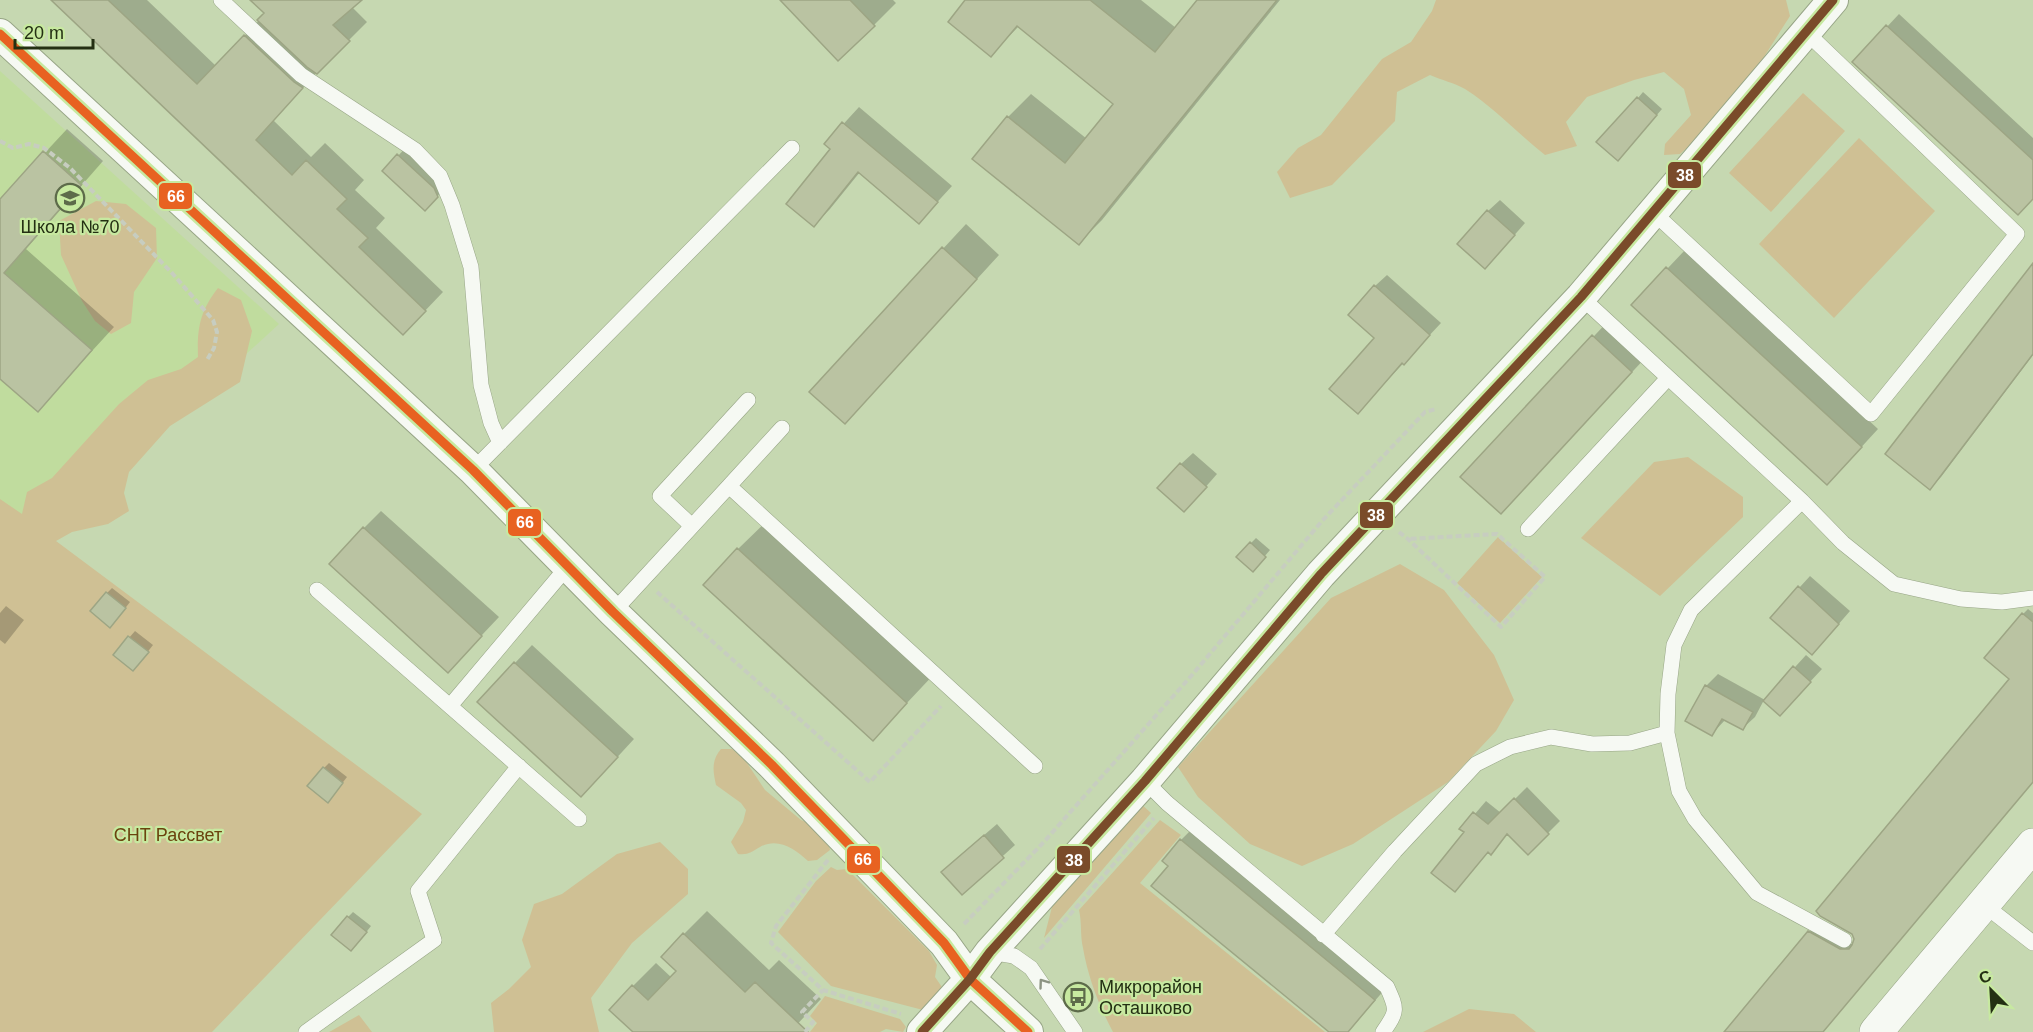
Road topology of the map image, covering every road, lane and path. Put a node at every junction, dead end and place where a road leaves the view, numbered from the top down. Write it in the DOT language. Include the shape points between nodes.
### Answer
graph roads {
  1 [pos="221,0"];
  2 [pos="1833,0"];
  3 [pos="1806,32"];
  4 [pos="0,34"];
  5 [pos="0,141"];
  6 [pos="792,148"];
  7 [pos="1653,212"];
  8 [pos="1581,297"];
  9 [pos="207,360"];
  10 [pos="1668,378"];
  11 [pos="748,400"];
  12 [pos="782,428"];
  13 [pos="500,443"];
  14 [pos="473,470"];
  15 [pos="729,486"];
  16 [pos="1802,501"];
  17 [pos="1379,513"];
  18 [pos="692,526"];
  19 [pos="1528,529"];
  20 [pos="1408,539"];
  21 [pos="568,566"];
  22 [pos="643,580"];
  23 [pos="317,590"];
  24 [pos="2033,598"];
  25 [pos="613,612"];
  26 [pos="954,692"];
  27 [pos="450,706"];
  28 [pos="1667,733"];
  29 [pos="519,766"];
  30 [pos="1035,766"];
  31 [pos="1145,781"];
  32 [pos="1167,803"];
  33 [pos="579,819"];
  34 [pos="847,842"];
  35 [pos="2033,845"];
  36 [pos="1983,904"];
  37 [pos="1323,935"];
  38 [pos="1844,940"];
  39 [pos="2033,942"];
  40 [pos="1040,949"];
  41 [pos="990,952"];
  42 [pos="970,979"];
  43 [pos="823,990"];
  44 [pos="926,1027"];
  45 [pos="306,1032"];
  46 [pos="804,1032"];
  47 [pos="1028,1032"];
  48 [pos="1075,1032"];
  49 [pos="1383,1032"];
  50 [pos="1876,1032"];
  1 -- 13 [label="lane" via="301,75 415,150 440,176 471,267 482,385"];
  2 -- 3 [label="street"];
  3 -- 7 [label="street"];
  3 -- 7 [label="lane" via="2017,234 1870,414"];
  4 -- 14 [label="street"];
  5 -- 9 [label="path" via="13,148 28,144 44,148 70,168 172,273 213,320 217,332"];
  6 -- 13 [label="lane"];
  7 -- 8 [label="street"];
  8 -- 10 [label="lane"];
  8 -- 17 [label="street"];
  10 -- 16 [label="lane"];
  10 -- 19 [label="lane"];
  11 -- 18 [label="lane" via="660,496"];
  12 -- 15 [label="lane"];
  13 -- 14 [label="lane"];
  14 -- 21 [label="street"];
  15 -- 18 [label="lane"];
  15 -- 26 [label="lane"];
  16 -- 24 [label="lane" via="1843,543 1894,584 1961,599 2002,603"];
  16 -- 28 [label="lane" via="1691,610 1674,645"];
  17 -- 20 [label="path"];
  17 -- 31 [label="street" via="1321,574"];
  18 -- 22 [label="lane"];
  20 -- 20 [label="path" via="1501,627 1545,577 1497,534"];
  21 -- 25 [label="street"];
  21 -- 27 [label="lane"];
  22 -- 25 [label="lane"];
  22 -- 26 [label="path" via="870,782"];
  23 -- 27 [label="lane"];
  25 -- 34 [label="street"];
  26 -- 30 [label="lane"];
  27 -- 29 [label="lane"];
  28 -- 37 [label="lane" via="1630,743 1592,744 1551,737 1510,747 1476,765"];
  28 -- 38 [label="lane" via="1679,791 1695,819 1757,893"];
  29 -- 33 [label="lane"];
  29 -- 45 [label="lane" via="418,891 434,940"];
  31 -- 32 [label="lane"];
  31 -- 41 [label="street"];
  32 -- 37 [label="lane"];
  32 -- 40 [label="path"];
  34 -- 42 [label="street" via="944,943"];
  34 -- 43 [label="path" via="821,867 782,918 771,943"];
  35 -- 36 [label="street"];
  36 -- 39 [label="lane"];
  36 -- 50 [label="street"];
  37 -- 49 [label="lane" via="1387,987 1395,1014"];
  41 -- 42 [label="street"];
  48 -- 41 [label="lane, one-way" via="1031,968 1014,956"];
  42 -- 44 [label="street"];
  42 -- 47 [label="street"];
  43 -- 44 [label="path"];
  43 -- 46 [label="path" via="802,1012 813,1022"];
}
